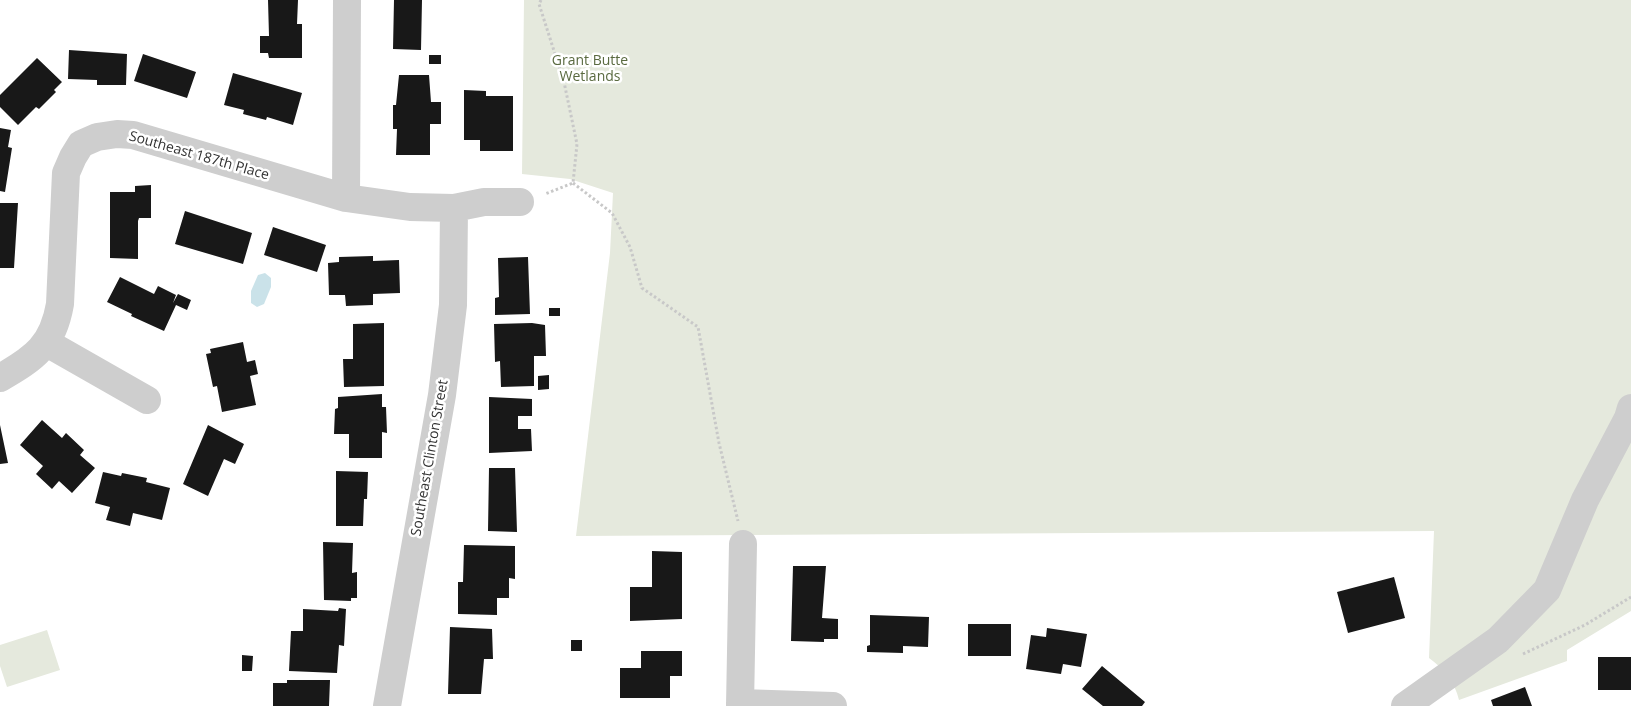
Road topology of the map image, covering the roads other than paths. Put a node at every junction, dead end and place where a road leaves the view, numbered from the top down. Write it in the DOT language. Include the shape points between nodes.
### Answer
graph roads {
  1 [pos="347,0"];
  2 [pos="346,198"];
  3 [pos="520,202"];
  4 [pos="454,208"];
  5 [pos="48,343"];
  6 [pos="0,378"];
  7 [pos="147,400"];
  8 [pos="1631,408"];
  9 [pos="743,544"];
  10 [pos="740,704"];
  11 [pos="1410,704"];
  12 [pos="387,706"];
  13 [pos="833,706"];
  1 -- 2 [label="street"];
  2 -- 4 [label="street, Southeast 187th Place" via="410,207"];
  2 -- 5 [label="street, Southeast 187th Place" via="132,135 97,137 81,144 66,173 60,304"];
  3 -- 4 [label="street, Southeast 187th Place" via="484,202"];
  4 -- 12 [label="street, Southeast Clinton Street" via="453,305 442,395"];
  5 -- 6 [label="street, Southeast 187th Place" via="29,361"];
  5 -- 7 [label="street"];
  8 -- 11 [label="street" via="1585,500 1547,590 1498,640"];
  9 -- 10 [label="street"];
  10 -- 13 [label="street"];
}
